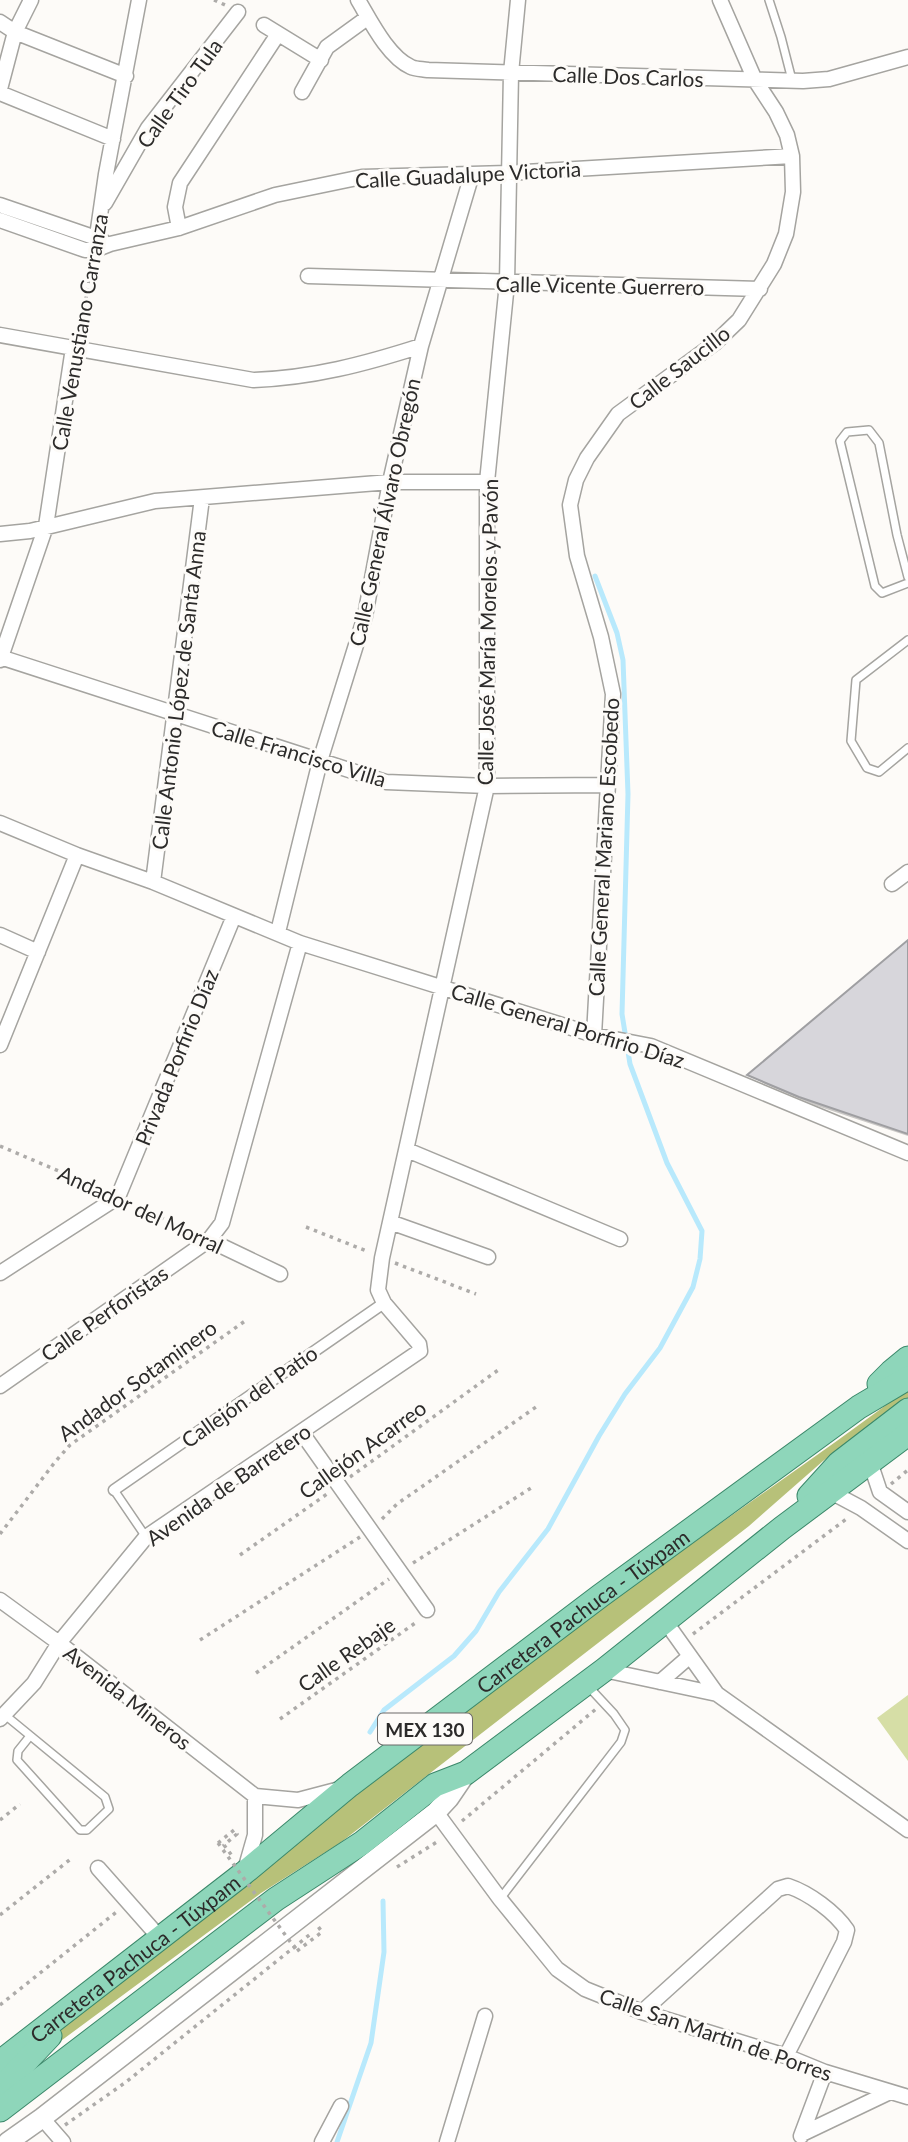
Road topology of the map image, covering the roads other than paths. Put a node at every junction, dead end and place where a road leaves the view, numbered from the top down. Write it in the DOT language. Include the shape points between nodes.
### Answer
graph roads {
  1 [pos="31,0"];
  2 [pos="139,0"];
  3 [pos="358,0"];
  4 [pos="518,0"];
  5 [pos="720,0"];
  6 [pos="769,0"];
  7 [pos="238,12"];
  8 [pos="367,18"];
  9 [pos="0,22"];
  10 [pos="264,25"];
  11 [pos="15,32"];
  12 [pos="278,34"];
  13 [pos="908,57"];
  14 [pos="321,60"];
  15 [pos="511,73"];
  16 [pos="126,76"];
  17 [pos="755,80"];
  18 [pos="792,81"];
  19 [pos="0,91"];
  20 [pos="302,92"];
  21 [pos="113,139"];
  22 [pos="792,156"];
  23 [pos="508,173"];
  24 [pos="472,174"];
  25 [pos="0,205"];
  26 [pos="100,211"];
  27 [pos="0,220"];
  28 [pos="35,225"];
  29 [pos="178,228"];
  30 [pos="100,244"];
  31 [pos="308,276"];
  32 [pos="441,281"];
  33 [pos="507,283"];
  34 [pos="760,289"];
  35 [pos="0,335"];
  36 [pos="421,346"];
  37 [pos="74,348"];
  38 [pos="587,458"];
  39 [pos="390,482"];
  40 [pos="487,482"];
  41 [pos="202,498"];
  42 [pos="46,526"];
  43 [pos="0,534"];
  44 [pos="908,577"];
  45 [pos="908,583"];
  46 [pos="908,640"];
  47 [pos="0,658"];
  48 [pos="174,715"];
  49 [pos="908,748"];
  50 [pos="320,761"];
  51 [pos="608,785"];
  52 [pos="488,786"];
  53 [pos="0,823"];
  54 [pos="77,855"];
  55 [pos="908,872"];
  56 [pos="153,882"];
  57 [pos="892,884"];
  58 [pos="234,916"];
  59 [pos="278,932"];
  60 [pos="0,935"];
  61 [pos="300,943"];
  62 [pos="38,952"];
  63 [pos="444,987"];
  64 [pos="600,1036"];
  65 [pos="0,1045"];
  66 [pos="407,1150"];
  67 [pos="908,1153"];
  68 [pos="390,1222"];
  69 [pos="620,1239"];
  70 [pos="209,1240"];
  71 [pos="488,1257"];
  72 [pos="0,1273"];
  73 [pos="280,1274"];
  74 [pos="381,1296"];
  75 [pos="908,1358"];
  76 [pos="908,1378"];
  77 [pos="0,1386"];
  78 [pos="859,1407"];
  79 [pos="908,1410"];
  80 [pos="302,1433"];
  81 [pos="908,1434"];
  82 [pos="870,1462"];
  83 [pos="114,1490"];
  84 [pos="831,1492"];
  85 [pos="908,1512"];
  86 [pos="782,1528"];
  87 [pos="146,1537"];
  88 [pos="908,1541"];
  89 [pos="0,1600"];
  90 [pos="426,1610"];
  91 [pos="665,1622"];
  92 [pos="59,1643"];
  93 [pos="690,1656"];
  94 [pos="604,1670"];
  95 [pos="660,1682"];
  96 [pos="585,1684"];
  97 [pos="717,1694"];
  98 [pos="2,1717"];
  99 [pos="30,1736"];
  100 [pos="466,1773"];
  101 [pos="350,1785"];
  102 [pos="255,1796"];
  103 [pos="436,1812"];
  104 [pos="908,1830"];
  105 [pos="98,1868"];
  106 [pos="244,1873"];
  107 [pos="500,1899"];
  108 [pos="159,1937"];
  109 [pos="82,2000"];
  110 [pos="642,2012"];
  111 [pos="485,2016"];
  112 [pos="786,2056"];
  113 [pos="0,2062"];
  114 [pos="825,2072"];
  115 [pos="0,2089"];
  116 [pos="890,2092"];
  117 [pos="908,2097"];
  118 [pos="341,2106"];
  119 [pos="0,2110"];
  120 [pos="53,2131"];
  121 [pos="801,2138"];
  122 [pos="8,2142"];
  123 [pos="322,2142"];
  124 [pos="447,2142"];
  1 -- 11 [label="street"];
  2 -- 16 [label="street, Calle Venustiano Carranza"];
  3 -- 8 [label="street, Calle Dos Carlos"];
  4 -- 15 [label="street"];
  5 -- 17 [label="street, Calle Saucillo"];
  6 -- 18 [label="lane"];
  7 -- 26 [label="street, Calle Tiro Tula" via="148,128"];
  8 -- 14 [label="street" via="327,47"];
  8 -- 15 [label="street, Calle Dos Carlos" via="398,58 411,67"];
  9 -- 11 [label="street"];
  10 -- 12 [label="street"];
  11 -- 16 [label="street"];
  11 -- 19 [label="street"];
  12 -- 14 [label="street"];
  12 -- 29 [label="street" via="180,183 175,206"];
  13 -- 18 [label="street, Calle Dos Carlos" via="829,79"];
  14 -- 20 [label="street"];
  15 -- 17 [label="street, Calle Dos Carlos"];
  15 -- 23 [label="street"];
  16 -- 21 [label="street, Calle Venustiano Carranza"];
  17 -- 18 [label="street, Calle Dos Carlos"];
  17 -- 22 [label="street, Calle Saucillo" via="776,112"];
  19 -- 21 [label="street"];
  21 -- 26 [label="street, Calle Venustiano Carranza"];
  22 -- 23 [label="street, Calle Guadalupe Victoria"];
  22 -- 34 [label="street, Calle Saucillo" via="793,192 786,233"];
  23 -- 24 [label="street, Calle Guadalupe Victoria"];
  23 -- 33 [label="street, Calle José María Morelos y Pavón"];
  24 -- 29 [label="street, Calle Guadalupe Victoria" via="362,177 275,195"];
  24 -- 32 [label="street, Calle General Álvaro Obregón"];
  25 -- 28 [label="street, Calle Guadalupe Victoria"];
  26 -- 30 [label="street, Calle Venustiano Carranza"];
  27 -- 28 [label="street, Calle Guadalupe Victoria"];
  28 -- 30 [label="street, Calle Guadalupe Victoria" via="85,250"];
  29 -- 30 [label="street, Calle Guadalupe Victoria"];
  31 -- 32 [label="street, Calle Vicente Guerrero"];
  32 -- 33 [label="street, Calle Vicente Guerrero"];
  32 -- 36 [label="street, Calle General Álvaro Obregón"];
  33 -- 34 [label="street, Calle Vicente Guerrero"];
  33 -- 40 [label="street, Calle José María Morelos y Pavón"];
  34 -- 38 [label="street, Calle Saucillo" via="739,320 715,343 618,414"];
  35 -- 37 [label="street"];
  36 -- 37 [label="street" via="357,366 253,380"];
  36 -- 39 [label="street, Calle General Álvaro Obregón"];
  37 -- 42 [label="street, Calle Venustiano Carranza"];
  38 -- 51 [label="street, Calle General Mariano Escobedo" via="570,505 577,556 613,694"];
  39 -- 40 [label="street"];
  39 -- 41 [label="street"];
  39 -- 50 [label="street, Calle General Álvaro Obregón" via="365,616"];
  40 -- 52 [label="street, Calle José María Morelos y Pavón"];
  41 -- 42 [label="street" via="155,501"];
  41 -- 48 [label="street, Calle Antonio López de Santa Anna"];
  42 -- 43 [label="street"];
  42 -- 47 [label="street, Calle Venustiano Carranza"];
  44 -- 45 [label="lane" via="879,443 869,429 847,432 840,441 875,586 882,593"];
  46 -- 49 [label="lane" via="856,680 851,741 867,768 879,772"];
  47 -- 48 [label="street, Calle Francisco Villa"];
  48 -- 50 [label="street, Calle Francisco Villa"];
  48 -- 56 [label="street, Calle Antonio López de Santa Anna"];
  50 -- 52 [label="street, Calle Francisco Villa" via="386,782"];
  50 -- 59 [label="street, Calle General Álvaro Obregón"];
  51 -- 52 [label="street, Calle Francisco Villa"];
  51 -- 64 [label="street, Calle General Mariano Escobedo"];
  52 -- 63 [label="street, Calle José María Morelos y Pavón"];
  53 -- 54 [label="street, Calle General Porfirio Díaz"];
  54 -- 56 [label="street, Calle General Porfirio Díaz"];
  54 -- 62 [label="street"];
  55 -- 57 [label="street"];
  56 -- 58 [label="street, Calle General Porfirio Díaz"];
  58 -- 59 [label="street, Calle General Porfirio Díaz"];
  58 -- 72 [label="street, Privada Porfirio Díaz" via="118,1197"];
  59 -- 61 [label="street, Calle General Porfirio Díaz"];
  60 -- 62 [label="street"];
  61 -- 63 [label="street, Calle General Porfirio Díaz"];
  61 -- 70 [label="street" via="222,1223"];
  62 -- 65 [label="street"];
  63 -- 64 [label="street, Calle General Porfirio Díaz"];
  63 -- 66 [label="street, Calle José María Morelos y Pavón"];
  64 -- 67 [label="street, Calle General Porfirio Díaz" via="651,1046"];
  66 -- 68 [label="street, Calle José María Morelos y Pavón"];
  66 -- 69 [label="street"];
  68 -- 71 [label="street"];
  68 -- 74 [label="street, Calle José María Morelos y Pavón"];
  70 -- 73 [label="street, Andador del Morral"];
  70 -- 77 [label="street, Calle Perforistas"];
  74 -- 80 [label="street, Avenida de Barretero" via="420,1351"];
  74 -- 83 [label="street, Callejón del Patio"];
  75 -- 78 [label="main road"];
  76 -- 78 [label="main road, Carretera Pachuca - Túxpam / MEX 130"];
  78 -- 101 [label="main road, Carretera Pachuca - Túxpam / MEX 130"];
  79 -- 86 [label="main road" via="839,1463"];
  80 -- 87 [label="street, Avenida de Barretero"];
  80 -- 90 [label="street"];
  81 -- 82 [label="main road, Carretera Pachuca - Túxpam / MEX 130"];
  82 -- 84 [label="main road, Carretera Pachuca - Túxpam / MEX 130"];
  82 -- 85 [label="street" via="880,1492"];
  83 -- 87 [label="lane"];
  84 -- 86 [label="main road, Carretera Pachuca - Túxpam / MEX 130"];
  84 -- 88 [label="street"];
  86 -- 91 [label="main road, Carretera Pachuca - Túxpam / MEX 130"];
  87 -- 92 [label="street, Avenida de Barretero"];
  89 -- 92 [label="street, Avenida Mineros"];
  91 -- 93 [label="street"];
  91 -- 94 [label="main road, Carretera Pachuca - Túxpam / MEX 130"];
  92 -- 98 [label="street, Avenida de Barretero" via="34,1683"];
  92 -- 102 [label="street, Avenida Mineros"];
  93 -- 95 [label="street"];
  93 -- 97 [label="street"];
  94 -- 95 [label="street"];
  94 -- 96 [label="main road, Carretera Pachuca - Túxpam / MEX 130"];
  95 -- 97 [label="street"];
  96 -- 100 [label="main road, Carretera Pachuca - Túxpam / MEX 130"];
  96 -- 107 [label="lane" via="625,1730 621,1742"];
  97 -- 104 [label="street"];
  98 -- 99 [label="lane"];
  99 -- 99 [label="lane" via="18,1751 18,1760 80,1830 87,1830 108,1809 106,1797"];
  100 -- 103 [label="street, Carretera Pachuca - Túxpam / MEX 130"];
  100 -- 119 [label="main road, Carretera Pachuca - Túxpam / MEX 130" via="436,1785 362,1843 276,1899"];
  101 -- 102 [label="street" via="298,1800"];
  101 -- 106 [label="main road, Carretera Pachuca - Túxpam / MEX 130"];
  102 -- 106 [label="street" via="255,1835"];
  103 -- 107 [label="street, Calle San Martin de Porres"];
  103 -- 120 [label="street, Carretera Pachuca - Túxpam / MEX 130"];
  105 -- 108 [label="street"];
  106 -- 108 [label="main road, Carretera Pachuca - Túxpam / MEX 130"];
  107 -- 110 [label="street, Calle San Martin de Porres" via="557,1969 586,1989"];
  108 -- 109 [label="main road, Carretera Pachuca - Túxpam / MEX 130"];
  109 -- 113 [label="main road, Carretera Pachuca - Túxpam / MEX 130"];
  109 -- 115 [label="main road"];
  110 -- 112 [label="street, Calle San Martin de Porres"];
  110 -- 112 [label="street" via="778,1889 788,1885 841,1921 847,1930"];
  111 -- 124 [label="street"];
  112 -- 114 [label="street, Calle San Martin de Porres"];
  114 -- 116 [label="street, Calle San Martin de Porres"];
  114 -- 121 [label="street"];
  116 -- 117 [label="street, Calle San Martin de Porres"];
  116 -- 121 [label="street"];
  118 -- 123 [label="street"];
  120 -- 122 [label="street, Carretera Pachuca - Túxpam / MEX 130"];
}
